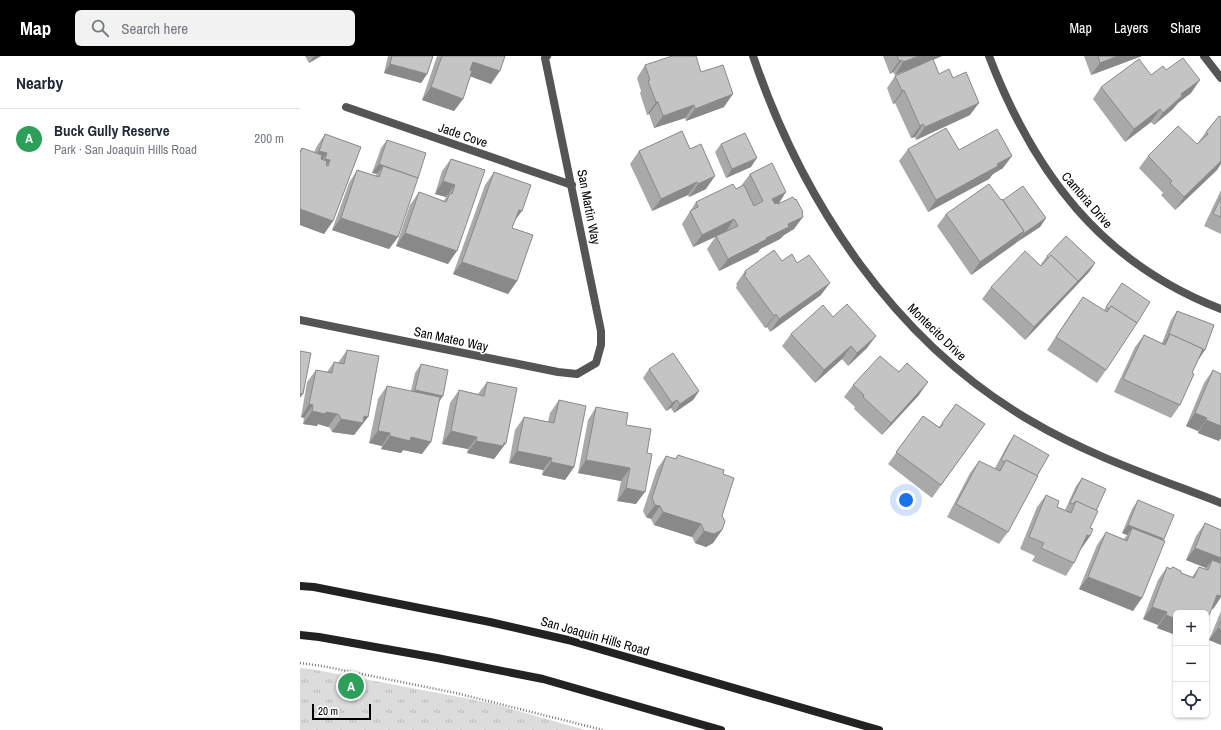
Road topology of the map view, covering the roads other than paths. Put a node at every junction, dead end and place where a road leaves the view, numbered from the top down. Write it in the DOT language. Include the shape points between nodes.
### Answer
graph roads {
  1 [pos="548,56"];
  2 [pos="753,56"];
  3 [pos="989,56"];
  4 [pos="1204,56"];
  5 [pos="1221,78"];
  6 [pos="346,107"];
  7 [pos="572,185"];
  8 [pos="1221,309"];
  9 [pos="300,320"];
  10 [pos="596,363"];
  11 [pos="1221,503"];
  12 [pos="300,586"];
  13 [pos="300,635"];
  14 [pos="721,730"];
  15 [pos="878,730"];
  1 -- 7 [label="street, San Martin Way" via="546,58"];
  2 -- 11 [label="street, Montecito Drive" via="786,141 827,216 876,286 926,341 985,391 1032,422 1082,448"];
  3 -- 8 [label="street, Cambria Drive" via="1038,157 1082,216 1108,242 1137,265 1168,285"];
  4 -- 5 [label="street"];
  6 -- 7 [label="street, Jade Cove"];
  7 -- 10 [label="street, San Martin Way" via="601,331 601,345"];
  9 -- 10 [label="street, San Mateo Way" via="558,372 577,374"];
  12 -- 15 [label="main road, San Joaquin Hills Road" via="490,622 568,640"];
  13 -- 14 [label="main road" via="543,679"];
}
